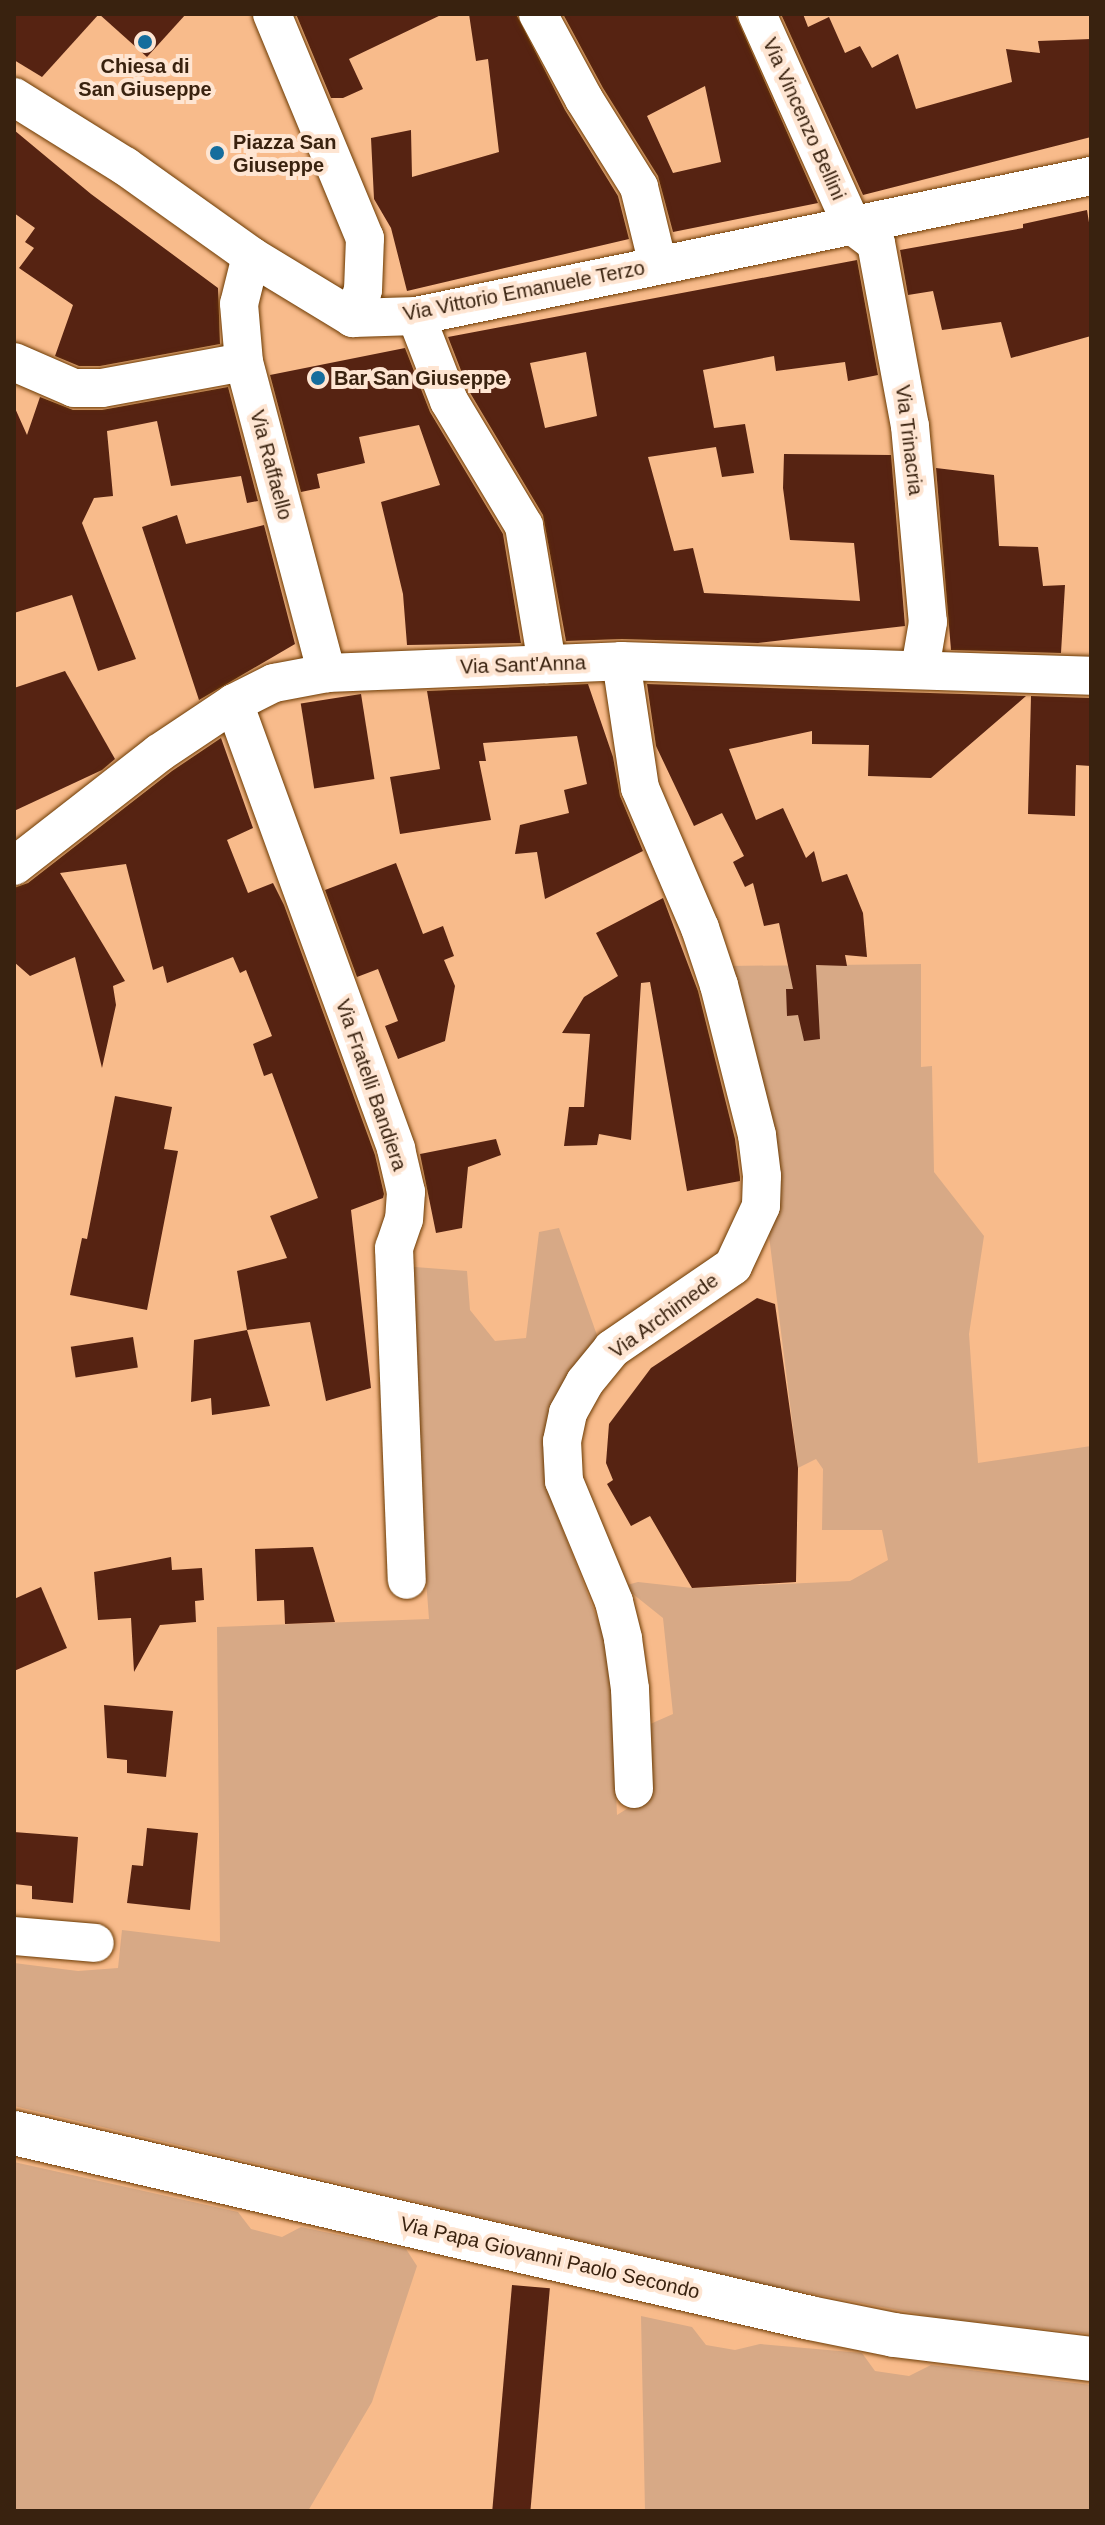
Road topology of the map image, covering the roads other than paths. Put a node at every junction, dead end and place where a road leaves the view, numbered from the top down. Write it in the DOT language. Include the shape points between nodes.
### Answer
graph roads {
  1 [pos="272,14"];
  2 [pos="538,14"];
  3 [pos="757,14"];
  4 [pos="14,97"];
  5 [pos="1091,176"];
  6 [pos="852,225"];
  7 [pos="251,256"];
  8 [pos="658,265"];
  9 [pos="416,316"];
  10 [pos="353,318"];
  11 [pos="14,362"];
  12 [pos="244,362"];
  13 [pos="621,661"];
  14 [pos="547,664"];
  15 [pos="920,669"];
  16 [pos="327,673"];
  17 [pos="1091,676"];
  18 [pos="234,703"];
  19 [pos="14,866"];
  20 [pos="407,1580"];
  21 [pos="634,1789"];
  22 [pos="14,1936"];
  23 [pos="95,1943"];
  24 [pos="14,2133"];
  25 [pos="1091,2359"];
  1 -- 10 [label="street" via="365,238 363,290"];
  2 -- 8 [label="street" via="639,187"];
  3 -- 6 [label="street, Via Vincenzo Bellini"];
  4 -- 7 [label="street" via="125,166"];
  5 -- 6 [label="street, Via Vittorio Emanuele Terzo"];
  6 -- 8 [label="street, Via Vittorio Emanuele Terzo"];
  6 -- 15 [label="street, Via Trinacria" via="876,243 910,426 928,622"];
  7 -- 10 [label="street"];
  7 -- 12 [label="street, Via Raffaello" via="239,304"];
  8 -- 9 [label="street, Via Vittorio Emanuele Terzo"];
  9 -- 10 [label="street, Via Vittorio Emanuele Terzo"];
  9 -- 14 [label="street" via="449,401 524,526"];
  11 -- 12 [label="street" via="74,388 102,388"];
  12 -- 16 [label="street, Via Raffaello"];
  13 -- 14 [label="street, Via Sant'Anna"];
  13 -- 15 [label="street, Via Sant'Anna"];
  13 -- 21 [label="street, Via Archimede" via="640,788 719,985 757,1135 762,1176 761,1206 733,1266 612,1349 585,1382 565,1427 564,1481 614,1602 623,1639"];
  14 -- 16 [label="street, Via Sant'Anna"];
  15 -- 17 [label="street, Via Sant'Anna"];
  16 -- 18 [label="street, Via Sant'Anna" via="274,683"];
  18 -- 19 [label="street, Via Sant'Anna" via="159,753"];
  18 -- 20 [label="street, Via Fratelli Bandiera" via="396,1149 406,1192 394,1248"];
  22 -- 23 [label="street"];
  24 -- 25 [label="main road, Via Papa Giovanni Paolo Secondo" via="810,2318 894,2335"];
}
